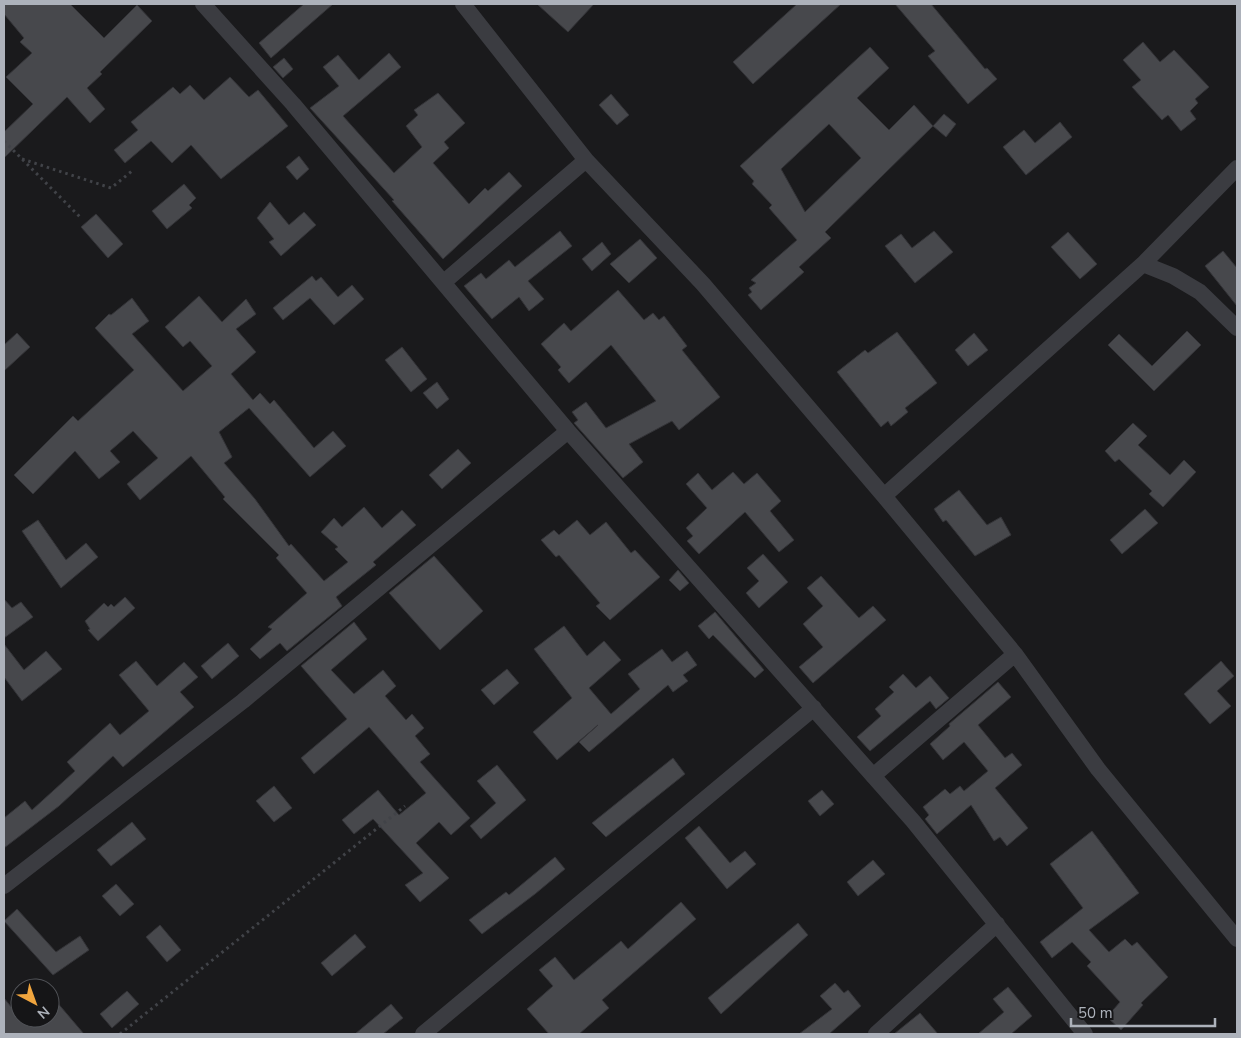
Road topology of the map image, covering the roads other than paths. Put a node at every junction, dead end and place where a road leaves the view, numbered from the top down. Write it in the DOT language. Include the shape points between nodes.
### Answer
graph roads {
  1 [pos="203,4"];
  2 [pos="464,4"];
  3 [pos="586,160"];
  4 [pos="1237,168"];
  5 [pos="1143,264"];
  6 [pos="444,282"];
  7 [pos="1237,328"];
  8 [pos="568,431"];
  9 [pos="884,496"];
  10 [pos="1015,654"];
  11 [pos="814,708"];
  12 [pos="873,776"];
  13 [pos="4,886"];
  14 [pos="997,924"];
  15 [pos="1237,939"];
  16 [pos="423,1034"];
  17 [pos="876,1034"];
  18 [pos="1085,1034"];
  1 -- 6 [label="street" via="293,104"];
  2 -- 3 [label="street"];
  3 -- 6 [label="street"];
  3 -- 9 [label="street" via="703,284"];
  4 -- 5 [label="street"];
  5 -- 7 [label="street" via="1200,292"];
  5 -- 9 [label="street"];
  6 -- 8 [label="street"];
  8 -- 11 [label="street"];
  8 -- 13 [label="street" via="243,701"];
  9 -- 10 [label="street"];
  10 -- 12 [label="street"];
  10 -- 15 [label="street" via="1098,768"];
  11 -- 12 [label="street"];
  11 -- 16 [label="street"];
  12 -- 14 [label="street"];
  14 -- 17 [label="street"];
  14 -- 18 [label="street"];
}
